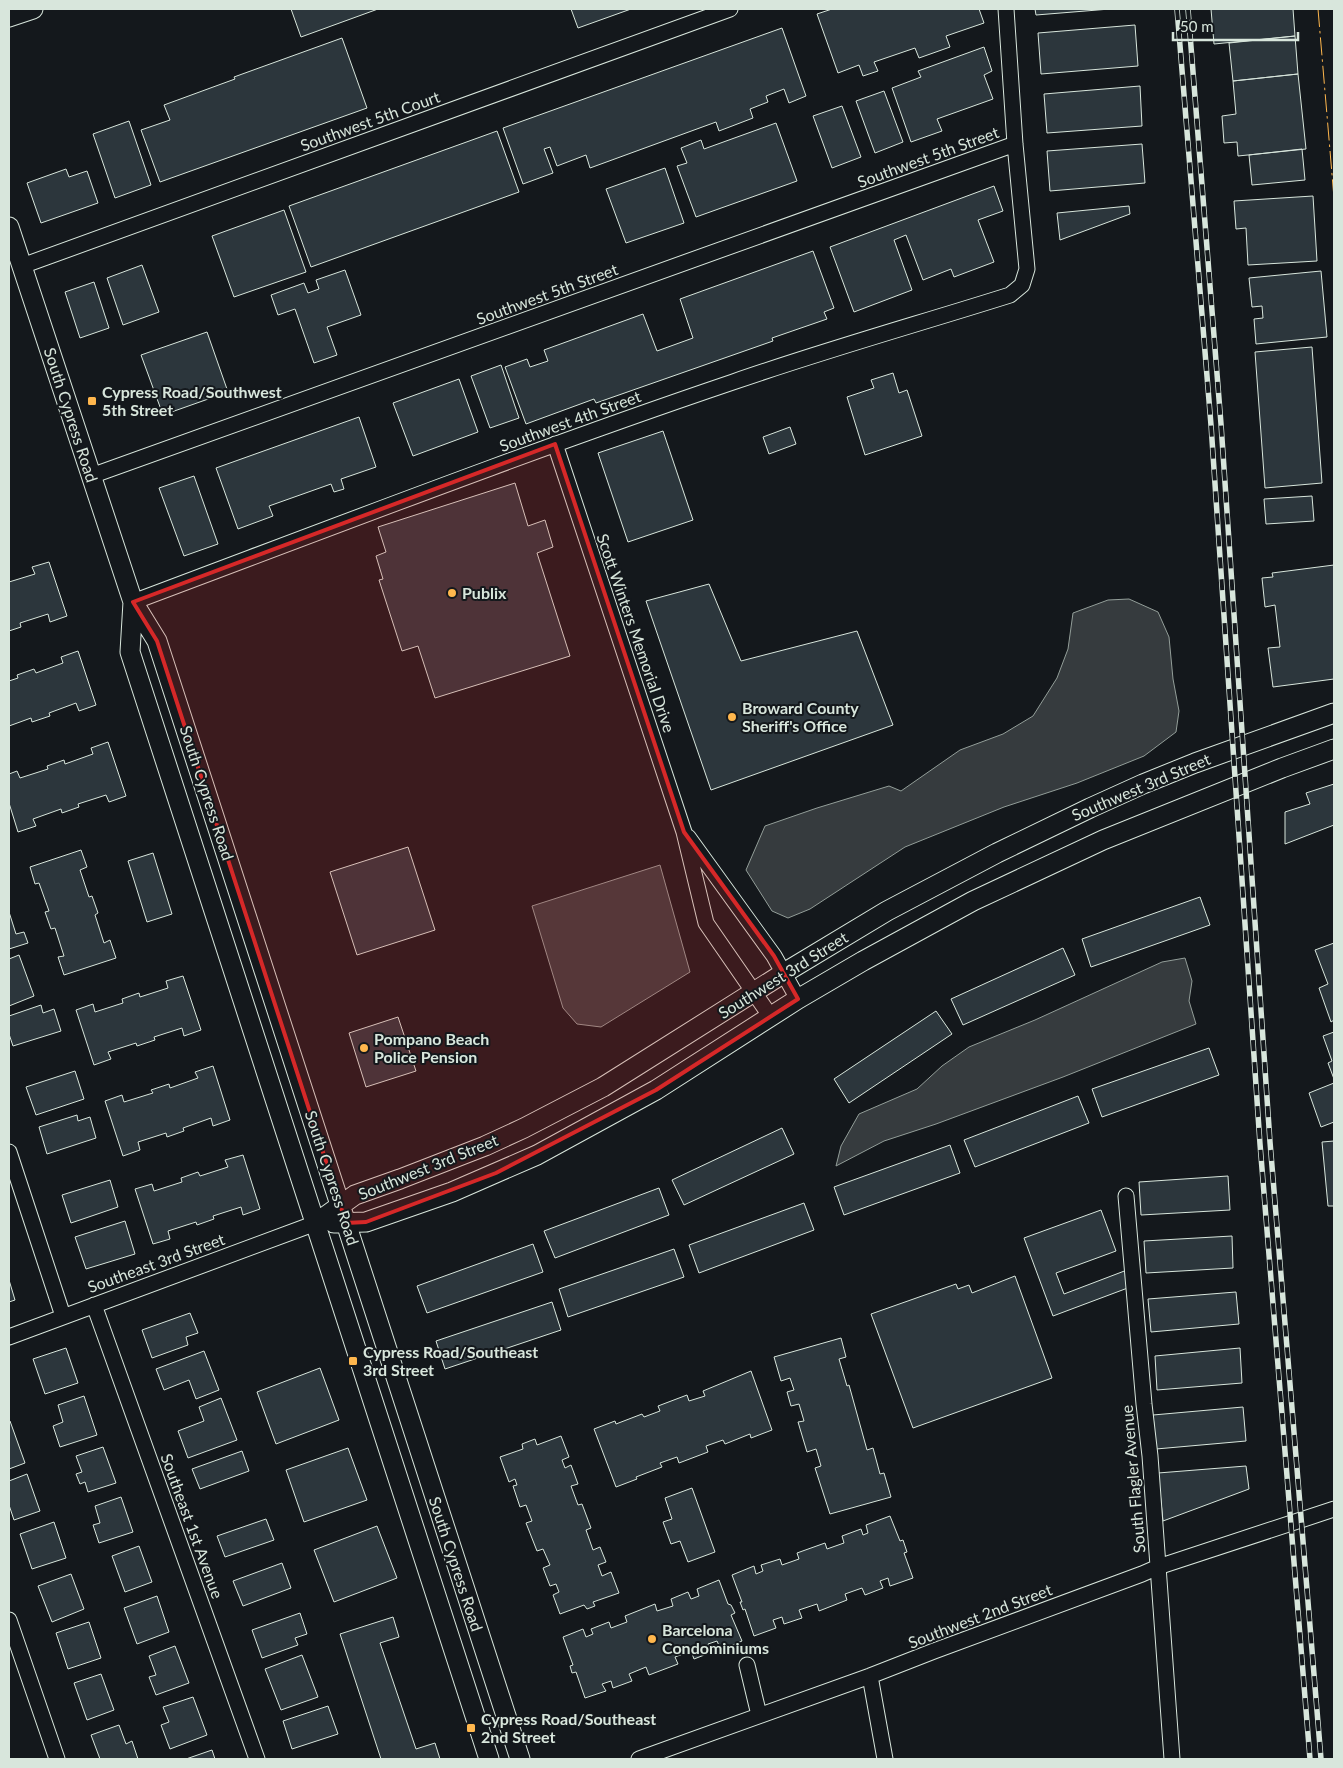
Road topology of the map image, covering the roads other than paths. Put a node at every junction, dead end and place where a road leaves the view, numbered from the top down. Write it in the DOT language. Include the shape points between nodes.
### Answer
graph roads {
  1 [pos="33,9"];
  2 [pos="730,9"];
  3 [pos="1006,9"];
  4 [pos="9,18"];
  5 [pos="1015,144"];
  6 [pos="9,227"];
  7 [pos="22,266"];
  8 [pos="555,444"];
  9 [pos="91,476"];
  10 [pos="133,602"];
  11 [pos="1334,713"];
  12 [pos="1334,749"];
  13 [pos="684,832"];
  14 [pos="784,973"];
  15 [pos="754,991"];
  16 [pos="798,999"];
  17 [pos="771,1017"];
  18 [pos="9,1152"];
  19 [pos="1126,1196"];
  20 [pos="341,1205"];
  21 [pos="316,1222"];
  22 [pos="346,1223"];
  23 [pos="94,1305"];
  24 [pos="63,1316"];
  25 [pos="9,1337"];
  26 [pos="1334,1509"];
  27 [pos="1158,1567"];
  28 [pos="9,1620"];
  29 [pos="747,1665"];
  30 [pos="870,1676"];
  31 [pos="759,1715"];
  32 [pos="57,1759"];
  33 [pos="257,1759"];
  34 [pos="489,1759"];
  35 [pos="520,1759"];
  36 [pos="639,1759"];
  37 [pos="885,1759"];
  38 [pos="1172,1759"];
  1 -- 4 [label="street"];
  2 -- 7 [label="street, Southwest 5th Court"];
  3 -- 5 [label="street"];
  5 -- 8 [label="street, Southwest 4th Street" via="1027,269 1022,285 1010,295 736,381"];
  5 -- 9 [label="street, Southwest 5th Street"];
  6 -- 7 [label="street, South Cypress Road"];
  7 -- 9 [label="street, South Cypress Road"];
  8 -- 10 [label="street, Southwest 4th Street"];
  8 -- 13 [label="street, Scott Winters Memorial Drive"];
  9 -- 10 [label="street, South Cypress Road"];
  10 -- 20 [label="street, South Cypress Road" via="157,641"];
  10 -- 21 [label="street, South Cypress Road" via="130,652"];
  11 -- 14 [label="street, Southwest 3rd Street" via="1195,763 1090,808 904,902"];
  12 -- 16 [label="street, Southwest 3rd Street" via="1058,860 922,928"];
  13 -- 14 [label="street, Scott Winters Memorial Drive"];
  13 -- 15 [label="street, Scott Winters Memorial Drive" via="706,923"];
  14 -- 15 [label="street, Southwest 3rd Street"];
  14 -- 16 [label="street, Scott Winters Memorial Drive"];
  15 -- 17 [label="street, Scott Winters Memorial Drive"];
  15 -- 20 [label="street, Southwest 3rd Street" via="603,1086 524,1128 355,1195"];
  16 -- 17 [label="street, Southwest 3rd Street"];
  17 -- 22 [label="street, Southwest 3rd Street" via="656,1090 537,1155 409,1208 366,1222"];
  18 -- 24 [label="street"];
  19 -- 27 [label="street, South Flagler Avenue"];
  20 -- 21 [label="street, Southwest 3rd Street"];
  20 -- 22 [label="street, South Cypress Road"];
  21 -- 22 [label="street, Southwest 3rd Street"];
  21 -- 23 [label="street, Southeast 3rd Street"];
  21 -- 34 [label="street, South Cypress Road"];
  22 -- 35 [label="street, South Cypress Road"];
  23 -- 24 [label="street, Southeast 3rd Street"];
  23 -- 33 [label="street, Southeast 1st Avenue"];
  24 -- 25 [label="street, Southeast 3rd Street"];
  26 -- 27 [label="street, Southwest 2nd Street"];
  27 -- 30 [label="street, Southwest 2nd Street"];
  27 -- 38 [label="street, South Flagler Avenue"];
  28 -- 32 [label="street"];
  29 -- 31 [label="street"];
  30 -- 31 [label="street, Southwest 2nd Street"];
  30 -- 37 [label="street"];
  31 -- 36 [label="street, Southwest 2nd Street"];
}
